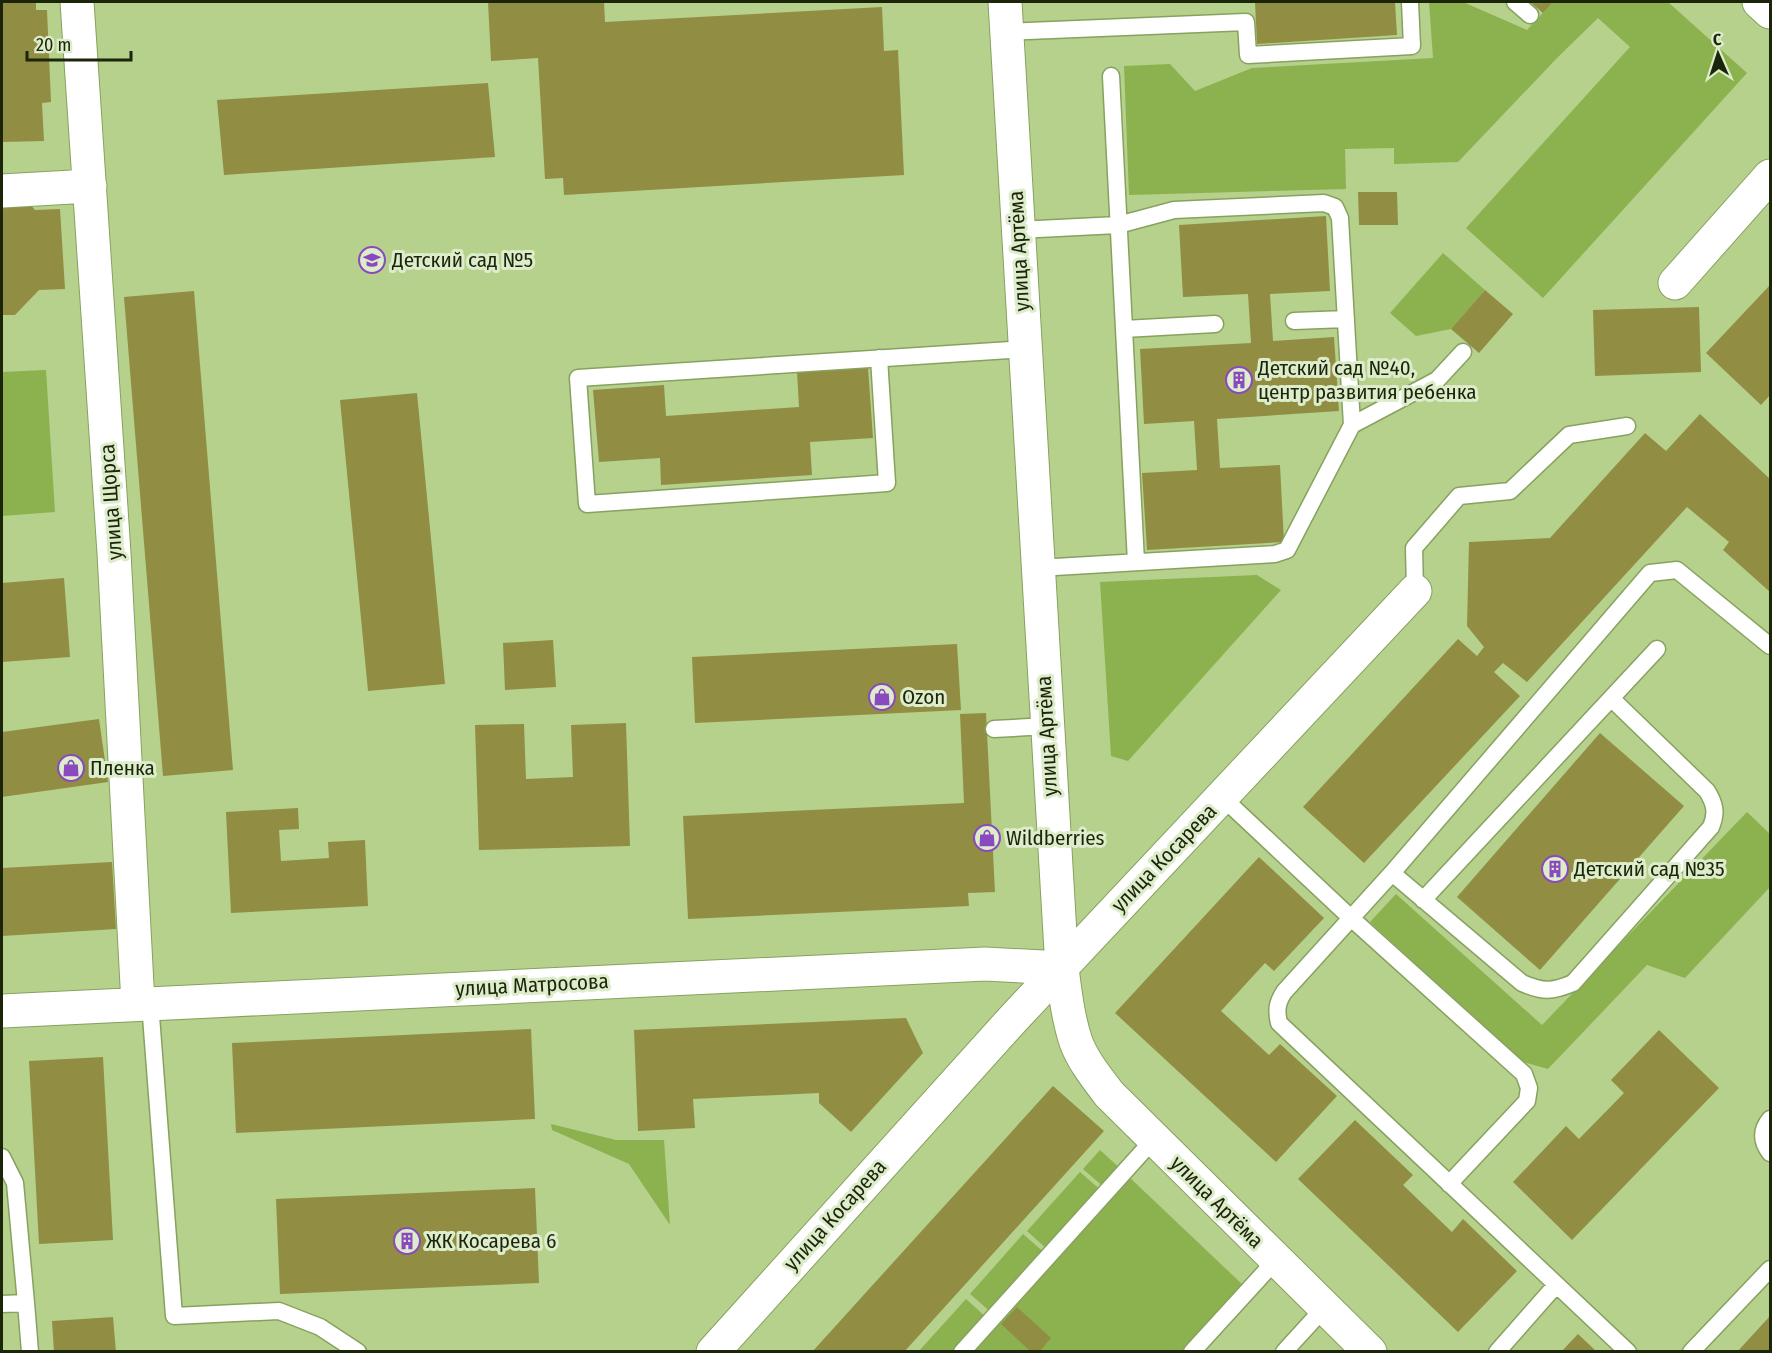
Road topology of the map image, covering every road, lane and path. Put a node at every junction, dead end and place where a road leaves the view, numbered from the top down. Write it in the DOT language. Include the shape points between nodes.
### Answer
graph roads {
  1 [pos="77,2"];
  2 [pos="1410,2"];
  3 [pos="1515,2"];
  4 [pos="1759,2"];
  5 [pos="1770,12"];
  6 [pos="1530,15"];
  7 [pos="1006,17"];
  8 [pos="1111,76"];
  9 [pos="1770,176"];
  10 [pos="90,186"];
  11 [pos="2,191"];
  12 [pos="1118,225"];
  13 [pos="1018,230"];
  14 [pos="1675,282"];
  15 [pos="1346,319"];
  16 [pos="1294,321"];
  17 [pos="1215,324"];
  18 [pos="1124,329"];
  19 [pos="1025,349"];
  20 [pos="1463,352"];
  21 [pos="879,358"];
  22 [pos="1352,425"];
  23 [pos="1627,426"];
  24 [pos="1136,562"];
  25 [pos="1038,568"];
  26 [pos="1414,591"];
  27 [pos="1770,646"];
  28 [pos="1657,649"];
  29 [pos="1612,699"];
  30 [pos="1047,726"];
  31 [pos="993,729"];
  32 [pos="1222,797"];
  33 [pos="1392,873"];
  34 [pos="1423,900"];
  35 [pos="1351,918"];
  36 [pos="1062,968"];
  37 [pos="144,1004"];
  38 [pos="2,1011"];
  39 [pos="1770,1119"];
  40 [pos="1154,1139"];
  41 [pos="1770,1153"];
  42 [pos="2,1157"];
  43 [pos="1449,1184"];
  44 [pos="1276,1260"];
  45 [pos="1770,1269"];
  46 [pos="1556,1285"];
  47 [pos="26,1303"];
  48 [pos="2,1304"];
  49 [pos="1325,1307"];
  50 [pos="30,1352"];
  51 [pos="358,1352"];
  52 [pos="713,1352"];
  53 [pos="962,1352"];
  54 [pos="1192,1352"];
  55 [pos="1284,1352"];
  56 [pos="1370,1352"];
  57 [pos="1497,1352"];
  58 [pos="1628,1352"];
  59 [pos="1690,1352"];
  1 -- 10 [label="street, улица Щорса"];
  2 -- 7 [label="lane" via="1412,46 1248,55 1246,22"];
  3 -- 6 [label="lane"];
  4 -- 5 [label="street"];
  7 -- 13 [label="street, улица Артёма"];
  8 -- 12 [label="lane"];
  9 -- 14 [label="street"];
  10 -- 11 [label="street"];
  10 -- 37 [label="street, улица Щорса"];
  12 -- 13 [label="lane"];
  12 -- 15 [label="lane" via="1174,210 1324,203 1335,207 1340,218"];
  12 -- 18 [label="lane"];
  13 -- 19 [label="street, улица Артёма"];
  15 -- 16 [label="lane"];
  15 -- 22 [label="lane"];
  17 -- 18 [label="lane"];
  18 -- 24 [label="lane"];
  19 -- 21 [label="lane"];
  19 -- 25 [label="street, улица Артёма"];
  20 -- 22 [label="lane" via="1437,380"];
  21 -- 21 [label="lane" via="887,483 587,504 578,378"];
  22 -- 24 [label="lane" via="1287,550 1275,554"];
  23 -- 26 [label="lane, улица Косарева" via="1569,435 1510,491 1459,496 1414,548"];
  24 -- 25 [label="lane"];
  25 -- 30 [label="street, улица Артёма"];
  26 -- 32 [label="street, улица Косарева"];
  27 -- 33 [label="lane" via="1677,570 1650,573"];
  28 -- 29 [label="lane"];
  29 -- 34 [label="lane"];
  29 -- 34 [label="lane" via="1707,791 1716,816 1712,827 1573,984 1555,991 1538,990 1522,983"];
  30 -- 31 [label="lane"];
  30 -- 36 [label="street, улица Артёма"];
  32 -- 35 [label="lane"];
  32 -- 36 [label="street, улица Косарева"];
  33 -- 34 [label="lane"];
  33 -- 35 [label="lane"];
  35 -- 43 [label="lane" via="1284,992 1276,1011 1279,1023"];
  35 -- 43 [label="lane" via="1524,1074 1529,1088 1527,1101"];
  36 -- 37 [label="street, улица Матросова" via="985,964"];
  36 -- 40 [label="street, улица Артёма" via="1067,1006 1085,1060 1109,1094"];
  36 -- 52 [label="street, улица Косарева"];
  37 -- 38 [label="street, улица Матросова"];
  37 -- 51 [label="lane" via="174,1316 279,1311 320,1327"];
  39 -- 41 [label="lane" via="1763,1140"];
  40 -- 44 [label="street, улица Артёма"];
  40 -- 53 [label="lane"];
  42 -- 47 [label="lane" via="15,1183"];
  43 -- 46 [label="lane"];
  44 -- 49 [label="street, улица Артёма"];
  44 -- 54 [label="lane"];
  45 -- 59 [label="lane"];
  46 -- 57 [label="lane"];
  46 -- 58 [label="lane"];
  47 -- 48 [label="lane"];
  47 -- 50 [label="lane"];
  49 -- 55 [label="lane"];
  49 -- 56 [label="street, улица Артёма"];
}
